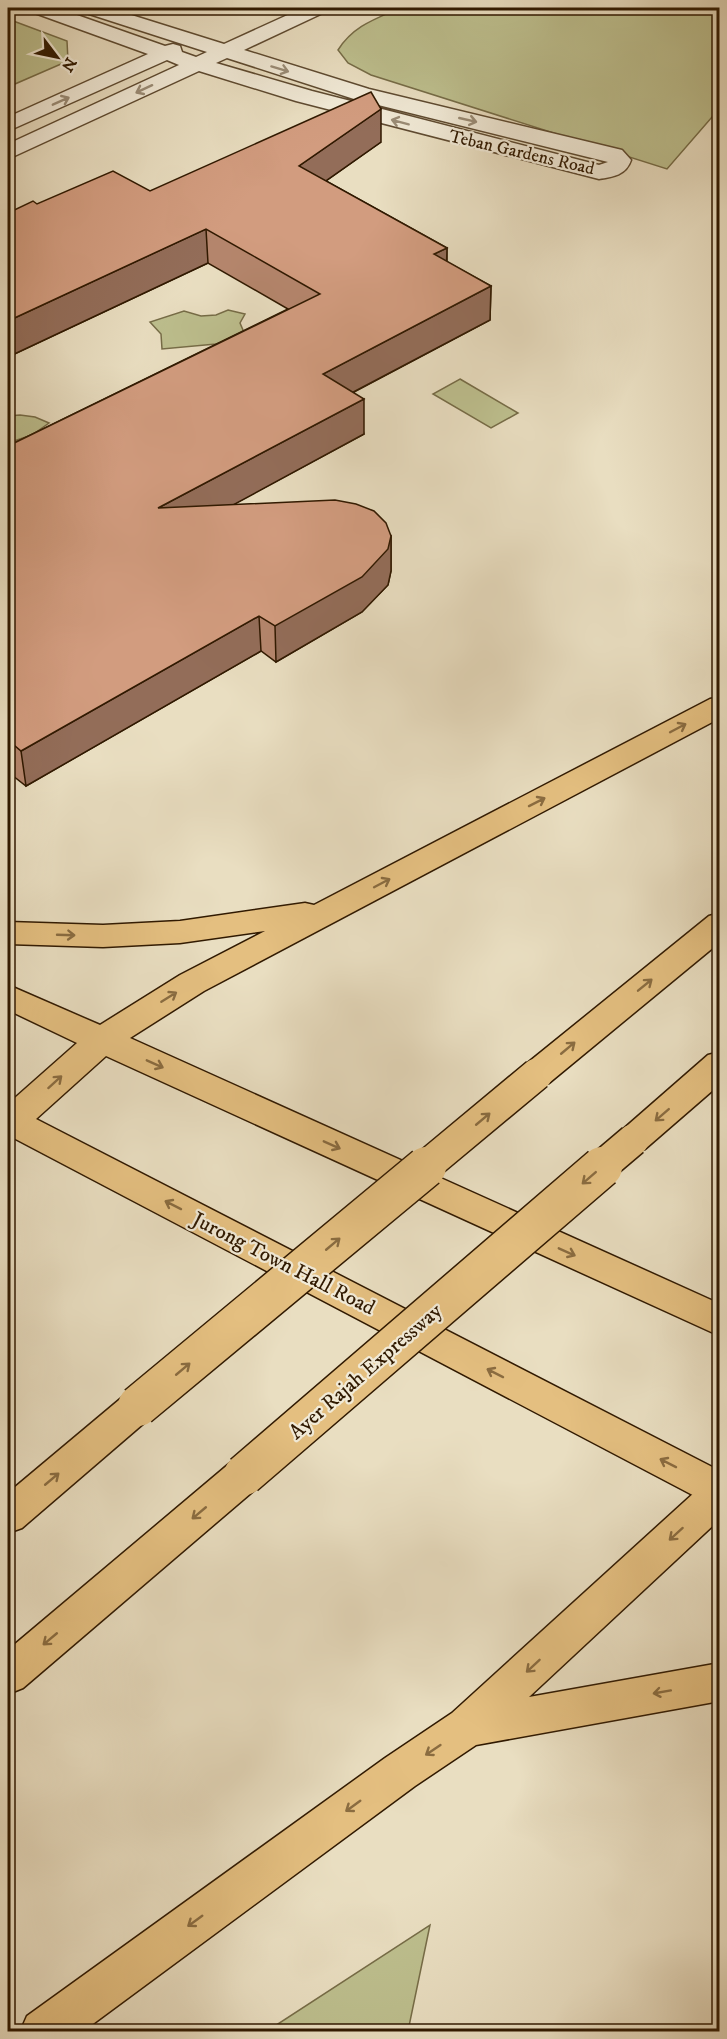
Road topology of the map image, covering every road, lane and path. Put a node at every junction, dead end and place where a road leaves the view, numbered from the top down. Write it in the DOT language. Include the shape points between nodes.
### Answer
graph roads {
  1 [pos="39,8"];
  2 [pos="90,8"];
  3 [pos="318,8"];
  4 [pos="225,26"];
  5 [pos="192,41"];
  6 [pos="224,51"];
  7 [pos="167,53"];
  8 [pos="197,64"];
  9 [pos="8,125"];
  10 [pos="8,152"];
  11 [pos="720,706"];
  12 [pos="330,910"];
  13 [pos="720,924"];
  14 [pos="8,933"];
  15 [pos="8,997"];
  16 [pos="102,1040"];
  17 [pos="720,1064"];
  18 [pos="9,1122"];
  19 [pos="720,1321"];
  20 [pos="720,1492"];
  21 [pos="8,1516"];
  22 [pos="8,1675"];
  23 [pos="720,1682"];
  24 [pos="466,1727"];
  25 [pos="50,2026"];
  1 -- 7 [label="street, Teban Gardens Road"];
  2 -- 5 [label="street, Teban Gardens Road"];
  3 -- 6 [label="street"];
  4 -- 5 [label="street"];
  5 -- 6 [label="street, Teban Gardens Road"];
  5 -- 7 [label="street"];
  6 -- 8 [label="street"];
  6 -- 8 [label="street, Teban Gardens Road, one-way" via="362,94 614,155 620,160 618,166 599,172 381,117"];
  7 -- 8 [label="street, Teban Gardens Road"];
  9 -- 7 [label="street, one-way"];
  8 -- 10 [label="street, one-way"];
  12 -- 11 [label="main road, one-way"];
  14 -- 12 [label="main road, one-way" via="103,936 180,932"];
  16 -- 12 [label="main road, one-way" via="192,983"];
  21 -- 13 [label="main road, one-way, bridge"];
  15 -- 16 [label="main road"];
  18 -- 16 [label="main road, one-way"];
  16 -- 19 [label="main road, one-way"];
  17 -- 22 [label="main road, Ayer Rajah Expressway, one-way, bridge"];
  20 -- 18 [label="main road, Jurong Town Hall Road, one-way"];
  20 -- 24 [label="main road, one-way"];
  23 -- 24 [label="main road, one-way"];
  24 -- 25 [label="main road, one-way"];
}
